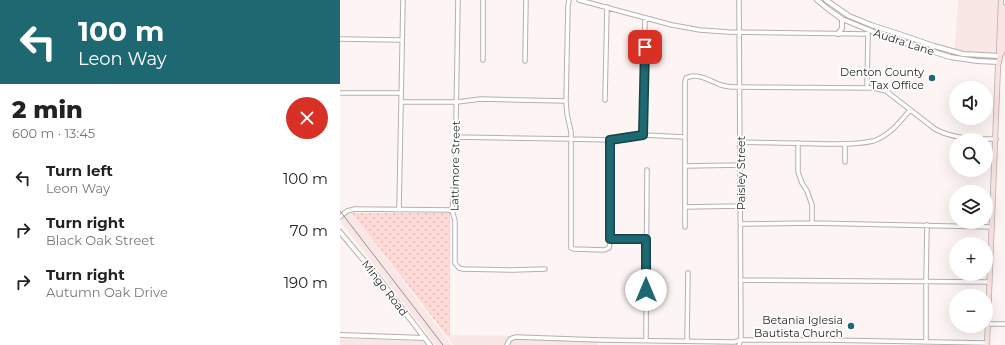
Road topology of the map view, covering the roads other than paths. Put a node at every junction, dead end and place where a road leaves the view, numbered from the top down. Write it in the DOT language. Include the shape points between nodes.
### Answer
graph roads {
  1 [pos="403,0"];
  2 [pos="458,0"];
  3 [pos="483,0"];
  4 [pos="526,0"];
  5 [pos="569,0"];
  6 [pos="579,0"];
  7 [pos="739,0"];
  8 [pos="817,0"];
  9 [pos="826,0"];
  10 [pos="1002,0"];
  11 [pos="607,7"];
  12 [pos="645,18"];
  13 [pos="842,19"];
  14 [pos="871,25"];
  15 [pos="740,32"];
  16 [pos="868,32"];
  17 [pos="838,34"];
  18 [pos="340,39"];
  19 [pos="402,40"];
  20 [pos="934,46"];
  21 [pos="932,51"];
  22 [pos="1001,58"];
  23 [pos="483,60"];
  24 [pos="525,61"];
  25 [pos="1005,62"];
  26 [pos="740,87"];
  27 [pos="867,88"];
  28 [pos="340,93"];
  29 [pos="401,94"];
  30 [pos="605,100"];
  31 [pos="566,101"];
  32 [pos="401,102"];
  33 [pos="456,102"];
  34 [pos="910,110"];
  35 [pos="643,135"];
  36 [pos="456,137"];
  37 [pos="685,137"];
  38 [pos="571,139"];
  39 [pos="996,139"];
  40 [pos="610,140"];
  41 [pos="741,142"];
  42 [pos="798,143"];
  43 [pos="845,144"];
  44 [pos="845,162"];
  45 [pos="741,165"];
  46 [pos="685,166"];
  47 [pos="647,170"];
  48 [pos="993,205"];
  49 [pos="740,206"];
  50 [pos="685,207"];
  51 [pos="399,210"];
  52 [pos="452,210"];
  53 [pos="340,217"];
  54 [pos="812,223"];
  55 [pos="741,224"];
  56 [pos="927,225"];
  57 [pos="949,226"];
  58 [pos="685,227"];
  59 [pos="992,229"];
  60 [pos="340,232"];
  61 [pos="610,239"];
  62 [pos="646,239"];
  63 [pos="545,268"];
  64 [pos="688,273"];
  65 [pos="741,280"];
  66 [pos="926,281"];
  67 [pos="989,282"];
  68 [pos="989,289"];
  69 [pos="993,324"];
  70 [pos="1005,324"];
  71 [pos="988,333"];
  72 [pos="340,335"];
  73 [pos="425,338"];
  74 [pos="597,340"];
  75 [pos="646,340"];
  76 [pos="742,340"];
  77 [pos="687,341"];
  78 [pos="926,342"];
  79 [pos="876,343"];
  80 [pos="987,344"];
  81 [pos="430,345"];
  82 [pos="507,345"];
  83 [pos="598,345"];
  84 [pos="739,345"];
  1 -- 19 [label="street"];
  2 -- 33 [label="street, Lattimore Street"];
  3 -- 23 [label="street"];
  4 -- 24 [label="street"];
  5 -- 31 [label="street"];
  6 -- 11 [label="street"];
  7 -- 15 [label="street, Paisley Street"];
  8 -- 13 [label="street, Audra Lane"];
  9 -- 14 [label="street, Audra Lane" via="849,16"];
  10 -- 22 [label="main road" via="999,50"];
  11 -- 12 [label="street"];
  11 -- 30 [label="street"];
  12 -- 15 [label="street" via="672,26"];
  12 -- 35 [label="street"];
  13 -- 16 [label="street, Audra Lane"];
  13 -- 17 [label="street" via="842,28"];
  14 -- 16 [label="street"];
  14 -- 20 [label="street, Audra Lane"];
  15 -- 17 [label="street"];
  15 -- 26 [label="street, Paisley Street"];
  16 -- 17 [label="street"];
  16 -- 21 [label="street, Audra Lane"];
  16 -- 27 [label="street"];
  18 -- 19 [label="street"];
  19 -- 29 [label="street"];
  20 -- 21 [label="street"];
  20 -- 22 [label="street, Audra Lane" via="963,54"];
  21 -- 22 [label="street, Audra Lane" via="977,61"];
  22 -- 25 [label="main road"];
  22 -- 39 [label="main road"];
  26 -- 27 [label="street"];
  26 -- 37 [label="street" via="728,87 699,76 686,78"];
  26 -- 41 [label="street, Paisley Street"];
  27 -- 34 [label="street" via="886,91"];
  28 -- 29 [label="street"];
  29 -- 32 [label="street"];
  31 -- 33 [label="street" via="481,99"];
  31 -- 38 [label="street"];
  32 -- 33 [label="street"];
  32 -- 51 [label="street"];
  33 -- 36 [label="street, Lattimore Street"];
  34 -- 39 [label="street" via="943,133"];
  34 -- 43 [label="street" via="898,124 874,140"];
  35 -- 37 [label="street"];
  35 -- 40 [label="street"];
  36 -- 38 [label="street"];
  36 -- 52 [label="street, Lattimore Street"];
  37 -- 46 [label="street"];
  38 -- 40 [label="street"];
  38 -- 61 [label="street" via="571,248 604,250 609,248"];
  39 -- 48 [label="main road"];
  40 -- 61 [label="street"];
  41 -- 42 [label="street"];
  41 -- 45 [label="street, Paisley Street"];
  42 -- 43 [label="street"];
  42 -- 54 [label="street" via="798,172 812,205"];
  43 -- 44 [label="street"];
  45 -- 46 [label="street"];
  45 -- 49 [label="street, Paisley Street"];
  46 -- 50 [label="street"];
  47 -- 62 [label="street"];
  49 -- 50 [label="street"];
  49 -- 55 [label="street, Paisley Street"];
  50 -- 58 [label="street"];
  51 -- 52 [label="street"];
  51 -- 53 [label="street" via="355,209"];
  52 -- 63 [label="street, Lattimore Street" via="455,221 455,263 459,268"];
  54 -- 55 [label="street"];
  54 -- 56 [label="street"];
  55 -- 65 [label="street, Paisley Street"];
  56 -- 57 [label="street"];
  56 -- 66 [label="street"];
  59 -- 67 [label="main road"];
  60 -- 73 [label="street, Mingo Road"];
  61 -- 62 [label="street"];
  62 -- 75 [label="street"];
  64 -- 77 [label="street"];
  65 -- 66 [label="street"];
  65 -- 76 [label="street, Paisley Street"];
  66 -- 67 [label="street"];
  66 -- 78 [label="street"];
  67 -- 68 [label="main road"];
  69 -- 70 [label="street"];
  71 -- 80 [label="main road"];
  72 -- 73 [label="street"];
  73 -- 81 [label="street, Mingo Road"];
  74 -- 75 [label="street"];
  74 -- 82 [label="street" via="512,338"];
  74 -- 83 [label="street"];
  75 -- 77 [label="street"];
  76 -- 77 [label="street"];
  76 -- 79 [label="street"];
  76 -- 84 [label="street"];
  78 -- 79 [label="street"];
  78 -- 80 [label="street"];
}
